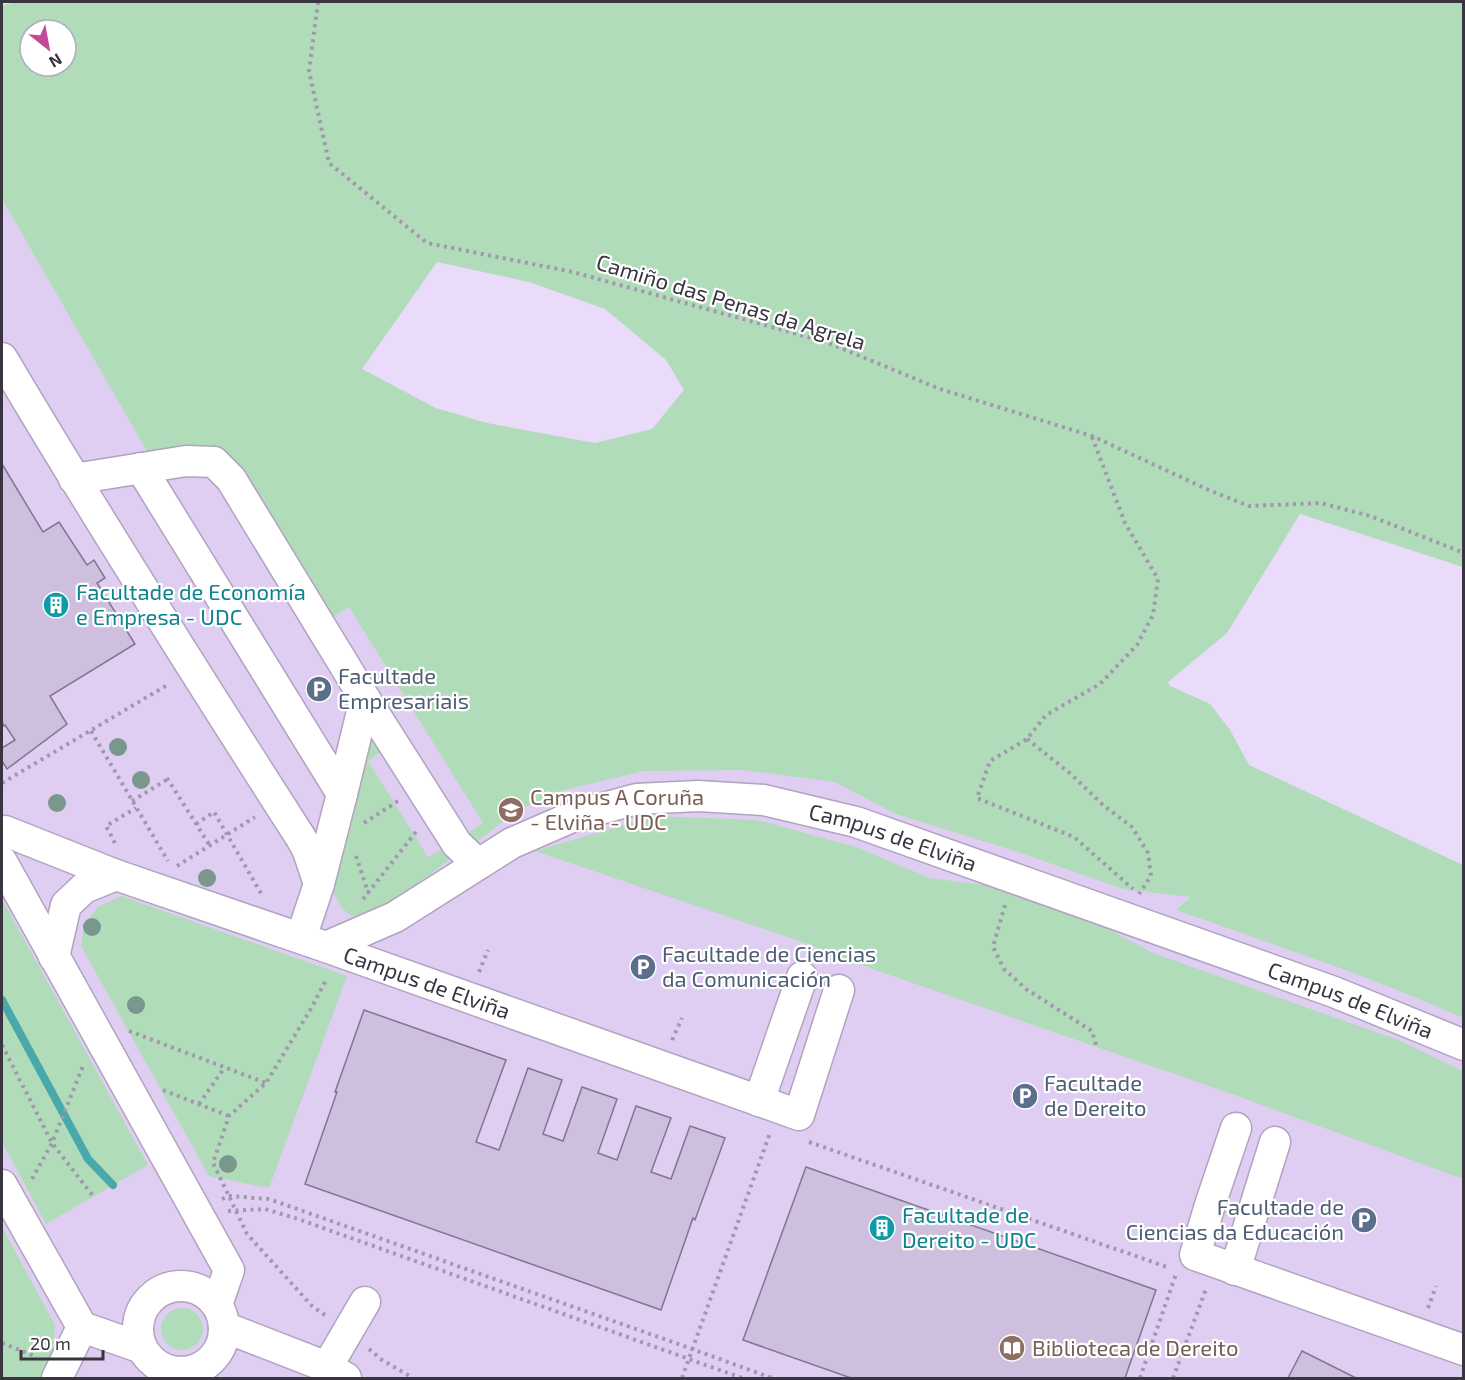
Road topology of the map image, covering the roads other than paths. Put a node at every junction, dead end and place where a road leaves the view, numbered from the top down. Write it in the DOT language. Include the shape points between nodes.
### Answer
graph roads {
  1 [pos="2,358"];
  2 [pos="141,468"];
  3 [pos="74,479"];
  4 [pos="365,699"];
  5 [pos="339,804"];
  6 [pos="2,832"];
  7 [pos="2,862"];
  8 [pos="478,864"];
  9 [pos="116,875"];
  10 [pos="319,884"];
  11 [pos="313,942"];
  12 [pos="54,957"];
  13 [pos="802,977"];
  14 [pos="839,990"];
  15 [pos="1464,1045"];
  16 [pos="759,1101"];
  17 [pos="1236,1128"];
  18 [pos="1275,1142"];
  19 [pos="8,1196"];
  20 [pos="1235,1270"];
  21 [pos="365,1302"];
  22 [pos="221,1316"];
  23 [pos="82,1327"];
  24 [pos="1464,1350"];
  25 [pos="152,1365"];
  26 [pos="49,1369"];
  27 [pos="337,1373"];
  1 -- 3 [label="street"];
  2 -- 3 [label="street"];
  2 -- 4 [label="street" via="186,461 214,462 231,479"];
  2 -- 5 [label="street"];
  3 -- 10 [label="street" via="308,851"];
  4 -- 5 [label="street"];
  4 -- 8 [label="street" via="457,844"];
  5 -- 10 [label="street"];
  6 -- 9 [label="street, Campus de Elviña"];
  7 -- 12 [label="street"];
  8 -- 11 [label="street, Campus de Elviña" via="395,916"];
  8 -- 15 [label="street, Campus de Elviña" via="512,843 574,816 637,800 698,796 764,800 856,822 1334,992"];
  9 -- 11 [label="street, Campus de Elviña"];
  9 -- 12 [label="street" via="84,888 66,905"];
  10 -- 11 [label="street"];
  11 -- 16 [label="street, Campus de Elviña"];
  12 -- 22 [label="street" via="229,1270"];
  13 -- 16 [label="street"];
  14 -- 16 [label="street, Campus de Elviña" via="802,1128"];
  17 -- 20 [label="street" via="1195,1255"];
  18 -- 20 [label="street"];
  19 -- 23 [label="street"];
  20 -- 24 [label="street"];
  21 -- 27 [label="street" via="347,1332"];
  22 -- 25 [label="street" via="219,1350 201,1368 180,1372"];
  22 -- 25 [label="street" via="203,1291 181,1285 159,1291 142,1308 137,1326"];
  22 -- 27 [label="street"];
  23 -- 25 [label="street"];
  23 -- 26 [label="street"];
}
